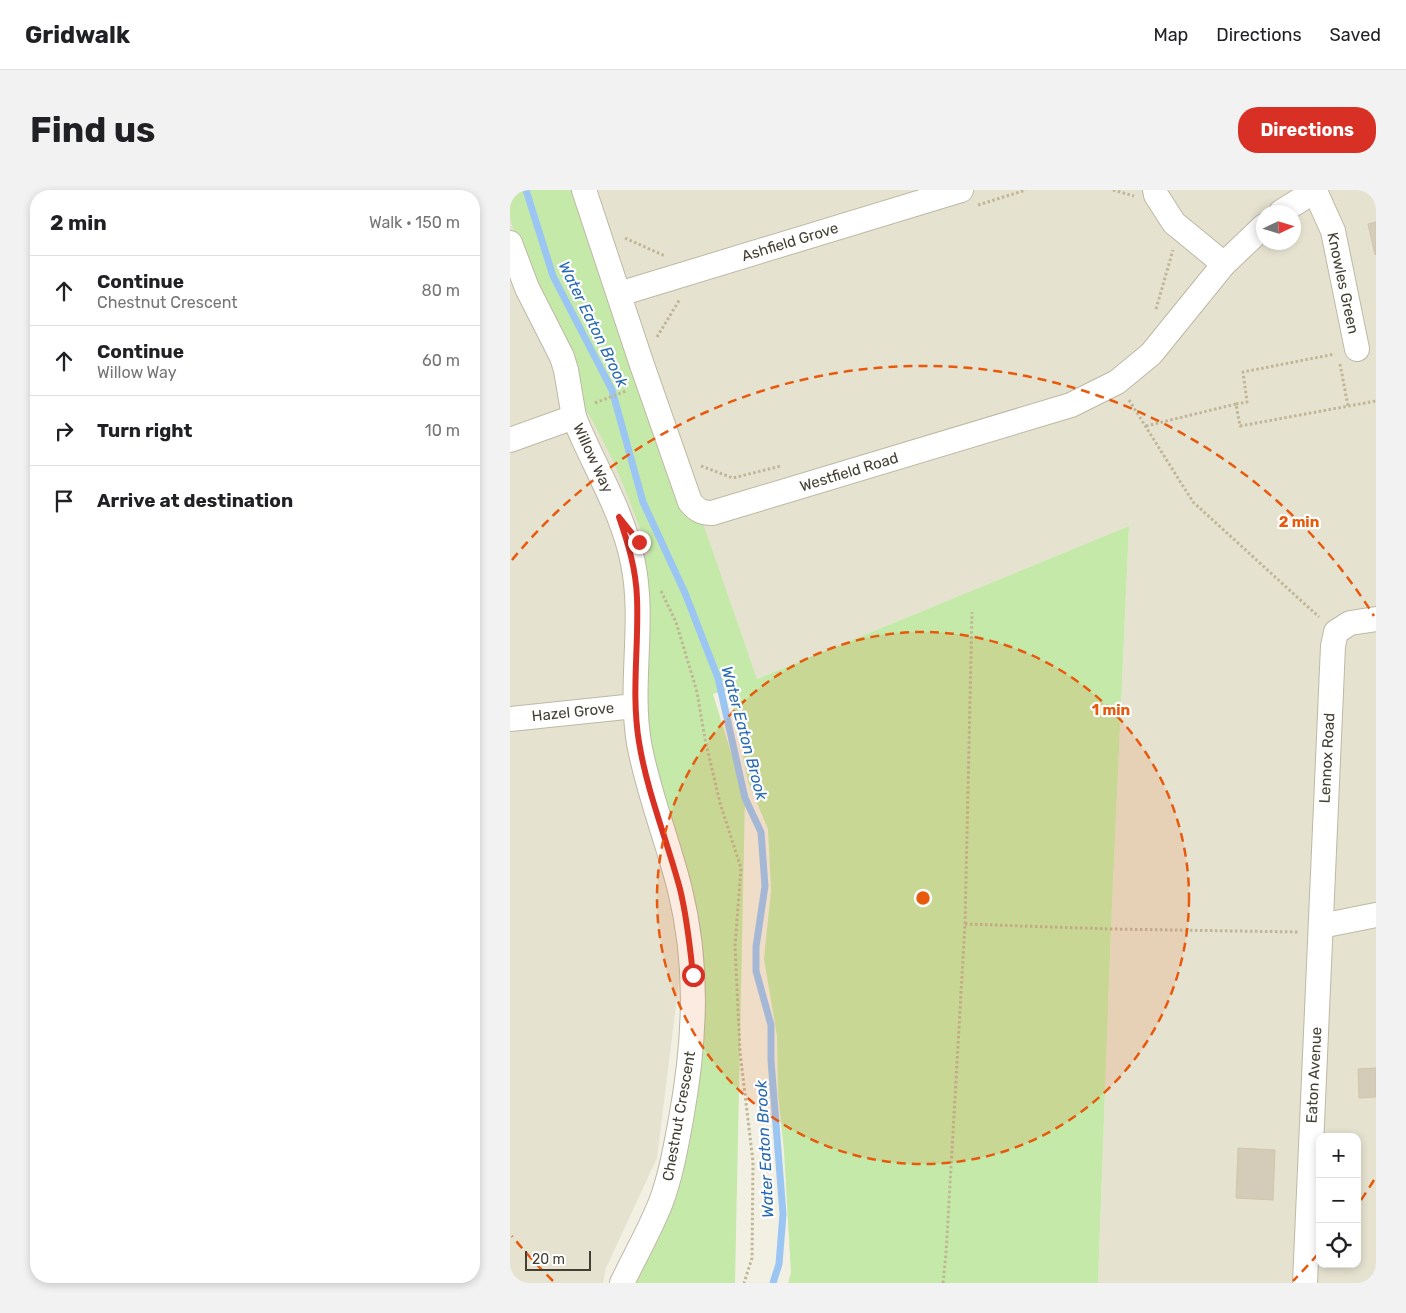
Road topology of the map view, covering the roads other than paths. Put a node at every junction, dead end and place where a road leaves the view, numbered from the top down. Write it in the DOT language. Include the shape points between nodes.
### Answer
graph roads {
  1 [pos="584,190"];
  2 [pos="961,190"];
  3 [pos="1155,190"];
  4 [pos="1315,190"];
  5 [pos="1292,205"];
  6 [pos="1256,234"];
  7 [pos="510,243"];
  8 [pos="1224,264"];
  9 [pos="619,294"];
  10 [pos="1348,351"];
  11 [pos="582,411"];
  12 [pos="510,440"];
  13 [pos="1376,618"];
  14 [pos="635,706"];
  15 [pos="510,719"];
  16 [pos="1376,915"];
  17 [pos="1321,926"];
  18 [pos="622,1283"];
  19 [pos="1305,1283"];
  1 -- 9 [label="street, Westfield Road"];
  2 -- 9 [label="street, Ashfield Grove"];
  3 -- 8 [label="street" via="1174,223"];
  4 -- 5 [label="street"];
  4 -- 10 [label="street, Knowles Green" via="1333,231"];
  6 -- 8 [label="street, Westfield Road"];
  7 -- 11 [label="street, Willow Way" via="523,281 562,357"];
  8 -- 9 [label="street, Westfield Road" via="1151,354 1118,382 1071,405 712,513 698,511 690,502"];
  11 -- 12 [label="street, Willow Way"];
  11 -- 14 [label="street, Willow Way" via="633,562 637,598"];
  13 -- 17 [label="street, Lennox Road" via="1350,623 1336,632 1333,646"];
  14 -- 15 [label="street, Hazel Grove"];
  14 -- 18 [label="street, Chestnut Crescent" via="643,761 687,923 694,1017 686,1090 670,1171 653,1221"];
  16 -- 17 [label="street"];
  17 -- 19 [label="street, Eaton Avenue"];
}
